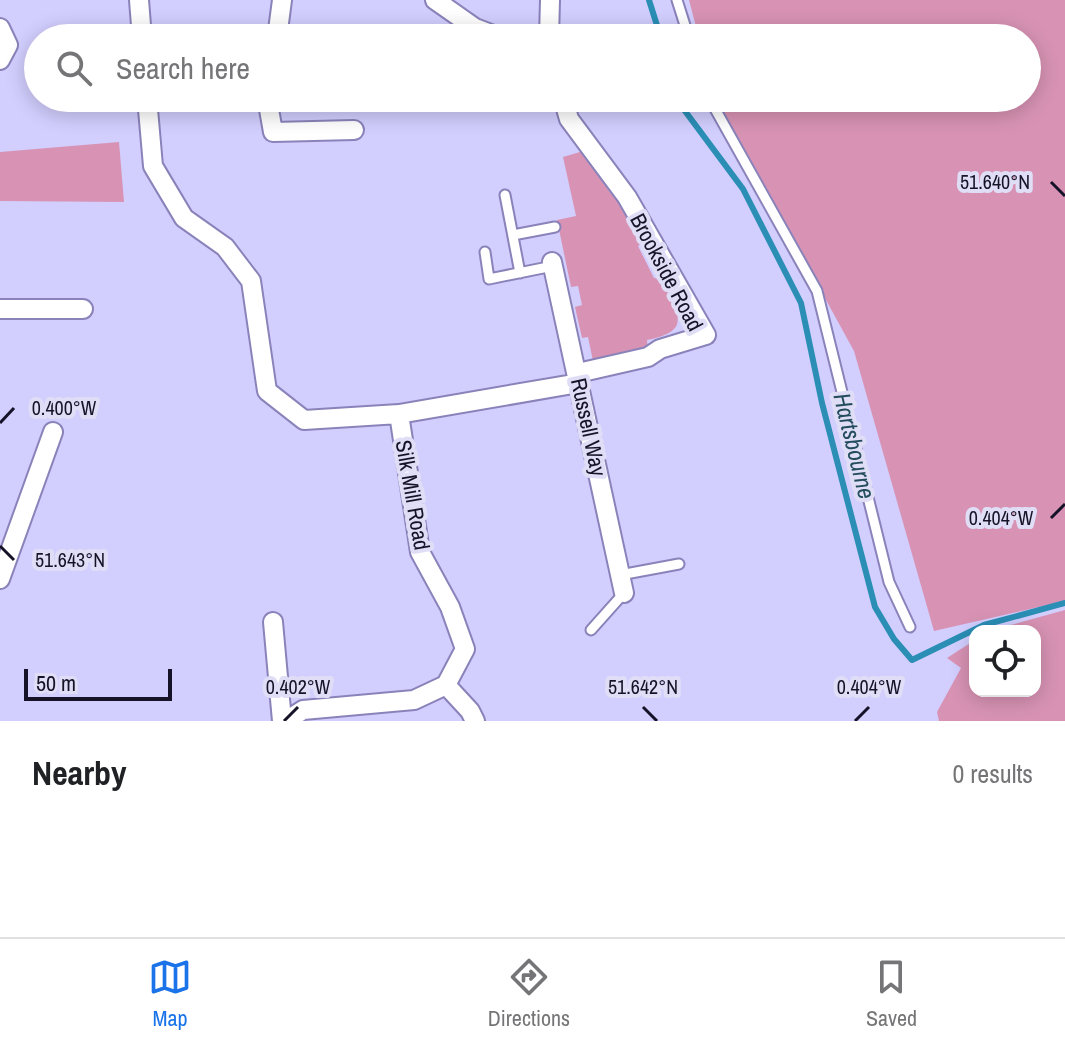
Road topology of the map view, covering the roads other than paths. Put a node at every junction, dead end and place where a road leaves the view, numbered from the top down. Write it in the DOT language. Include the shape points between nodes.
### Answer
graph roads {
  1 [pos="139,0"];
  2 [pos="282,0"];
  3 [pos="435,0"];
  4 [pos="550,0"];
  5 [pos="677,0"];
  6 [pos="141,24"];
  7 [pos="279,24"];
  8 [pos="469,24"];
  9 [pos="549,24"];
  10 [pos="685,24"];
  11 [pos="0,28"];
  12 [pos="0,60"];
  13 [pos="148,112"];
  14 [pos="269,112"];
  15 [pos="567,112"];
  16 [pos="717,112"];
  17 [pos="354,130"];
  18 [pos="505,195"];
  19 [pos="555,227"];
  20 [pos="513,235"];
  21 [pos="485,252"];
  22 [pos="552,264"];
  23 [pos="520,273"];
  24 [pos="0,309"];
  25 [pos="83,309"];
  26 [pos="578,378"];
  27 [pos="399,414"];
  28 [pos="53,432"];
  29 [pos="679,564"];
  30 [pos="0,579"];
  31 [pos="622,584"];
  32 [pos="273,622"];
  33 [pos="910,627"];
  34 [pos="591,630"];
  35 [pos="446,685"];
  36 [pos="284,721"];
  37 [pos="475,721"];
  1 -- 6 [label="street"];
  2 -- 7 [label="street"];
  3 -- 8 [label="street"];
  4 -- 9 [label="street"];
  5 -- 10 [label="lane"];
  11 -- 12 [label="street" via="8,45"];
  13 -- 27 [label="street, Silk Mill Road" via="153,166 184,218 225,247 251,281 267,391 304,420"];
  14 -- 17 [label="street" via="273,132"];
  15 -- 26 [label="street, Brookside Road" via="627,197 706,335"];
  16 -- 33 [label="lane" via="817,291 889,582"];
  18 -- 20 [label="lane"];
  19 -- 20 [label="lane"];
  20 -- 23 [label="lane"];
  21 -- 23 [label="lane" via="489,279"];
  22 -- 23 [label="lane"];
  22 -- 26 [label="street, Russell Way"];
  24 -- 25 [label="street"];
  26 -- 27 [label="street, Silk Mill Road"];
  26 -- 31 [label="street, Russell Way"];
  27 -- 35 [label="street, Silk Mill Road" via="420,552 450,607 465,649"];
  28 -- 30 [label="street"];
  29 -- 31 [label="lane"];
  31 -- 34 [label="lane"];
  32 -- 36 [label="street"];
  35 -- 36 [label="street" via="414,700 303,710"];
  35 -- 37 [label="street"];
}
